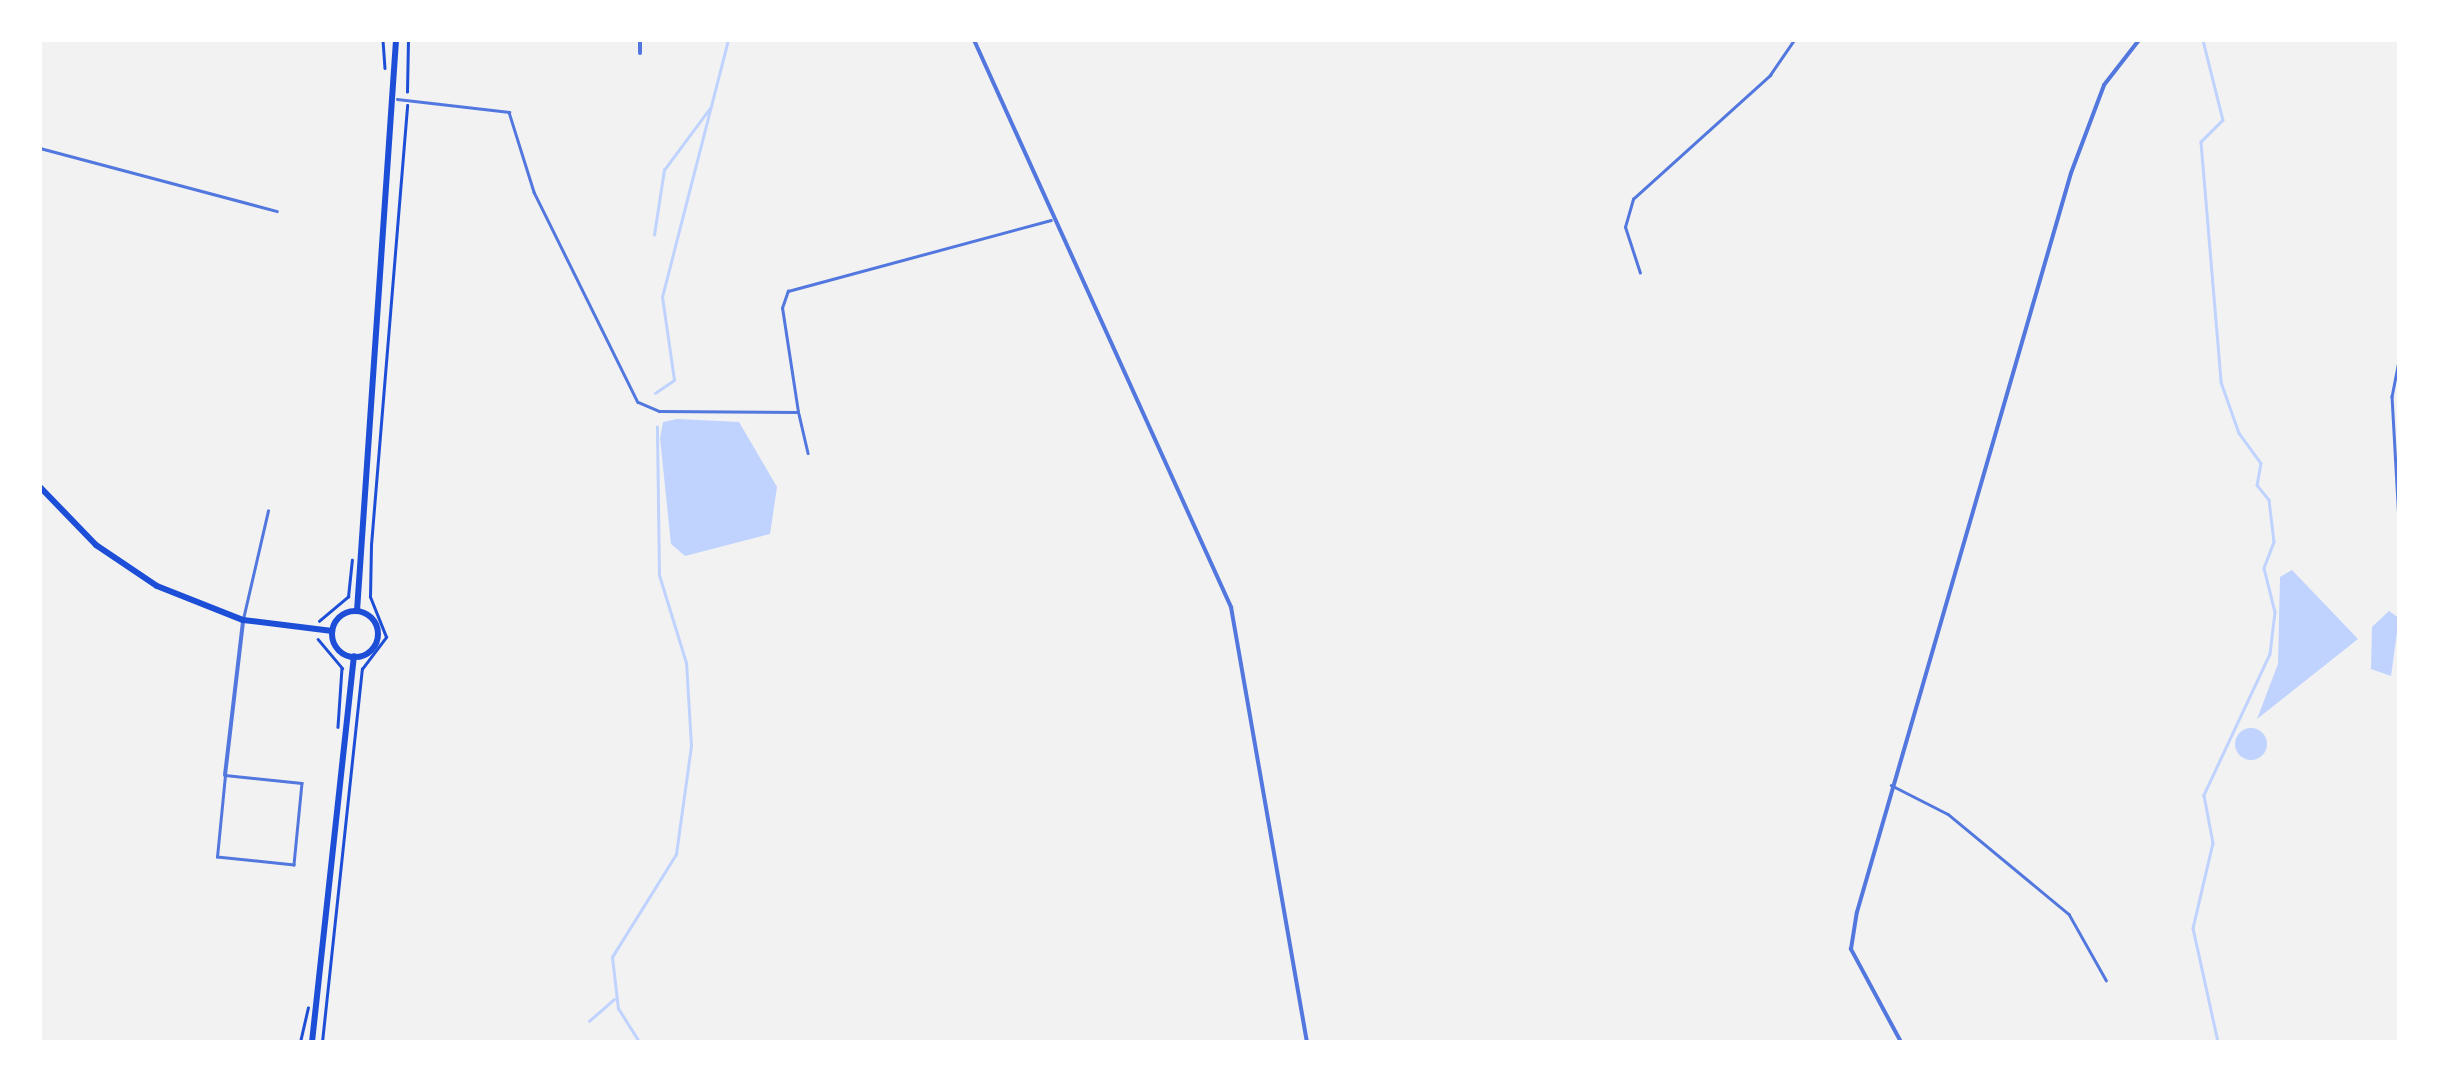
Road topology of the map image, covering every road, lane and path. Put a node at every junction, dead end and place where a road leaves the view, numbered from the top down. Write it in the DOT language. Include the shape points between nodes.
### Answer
graph roads {
  1 [pos="383,40"];
  2 [pos="396,40"];
  3 [pos="408,40"];
  4 [pos="640,40"];
  5 [pos="974,40"];
  6 [pos="1794,40"];
  7 [pos="2139,40"];
  8 [pos="640,53"];
  9 [pos="386,73"];
  10 [pos="397,99"];
  11 [pos="408,99"];
  12 [pos="40,148"];
  13 [pos="277,211"];
  14 [pos="1051,220"];
  15 [pos="1640,273"];
  16 [pos="2399,360"];
  17 [pos="798,412"];
  18 [pos="808,454"];
  19 [pos="40,486"];
  20 [pos="268,511"];
  21 [pos="2399,520"];
  22 [pos="353,548"];
  23 [pos="357,611"];
  24 [pos="243,620"];
  25 [pos="318,630"];
  26 [pos="332,631"];
  27 [pos="354,656"];
  28 [pos="338,736"];
  29 [pos="225,775"];
  30 [pos="1890,785"];
  31 [pos="2106,980"];
  32 [pos="311,988"];
  33 [pos="300,1042"];
  34 [pos="312,1042"];
  35 [pos="322,1042"];
  36 [pos="1307,1042"];
  37 [pos="1901,1042"];
  1 -- 9 [label="path"];
  2 -- 10 [label="main road"];
  3 -- 11 [label="path"];
  4 -- 8 [label="street"];
  5 -- 14 [label="street"];
  6 -- 15 [label="lane" via="1770,76 1633,199 1625,226"];
  7 -- 30 [label="street" via="2089,117"];
  10 -- 11 [label="lane"];
  10 -- 23 [label="main road"];
  11 -- 17 [label="lane" via="510,112 534,192 638,402 658,411"];
  11 -- 35 [label="path" via="371,545 370,597 386,637 362,669"];
  12 -- 13 [label="lane"];
  14 -- 17 [label="lane" via="788,291 782,308"];
  14 -- 36 [label="street" via="1231,607"];
  16 -- 21 [label="lane" via="2392,396"];
  17 -- 18 [label="lane"];
  19 -- 24 [label="main road" via="127,568"];
  20 -- 24 [label="lane"];
  22 -- 25 [label="path" via="348,596 319,617"];
  23 -- 26 [label="main road"];
  23 -- 27 [label="main road" via="375,623 377,638"];
  24 -- 25 [label="main road"];
  24 -- 29 [label="street"];
  25 -- 26 [label="main road"];
  25 -- 28 [label="path" via="342,668"];
  26 -- 27 [label="main road" via="340,651"];
  27 -- 34 [label="main road"];
  29 -- 29 [label="lane" via="217,857 294,864 302,783"];
  30 -- 31 [label="lane" via="1948,814 2069,914"];
  30 -- 37 [label="street" via="1850,949"];
  32 -- 33 [label="path"];
}
